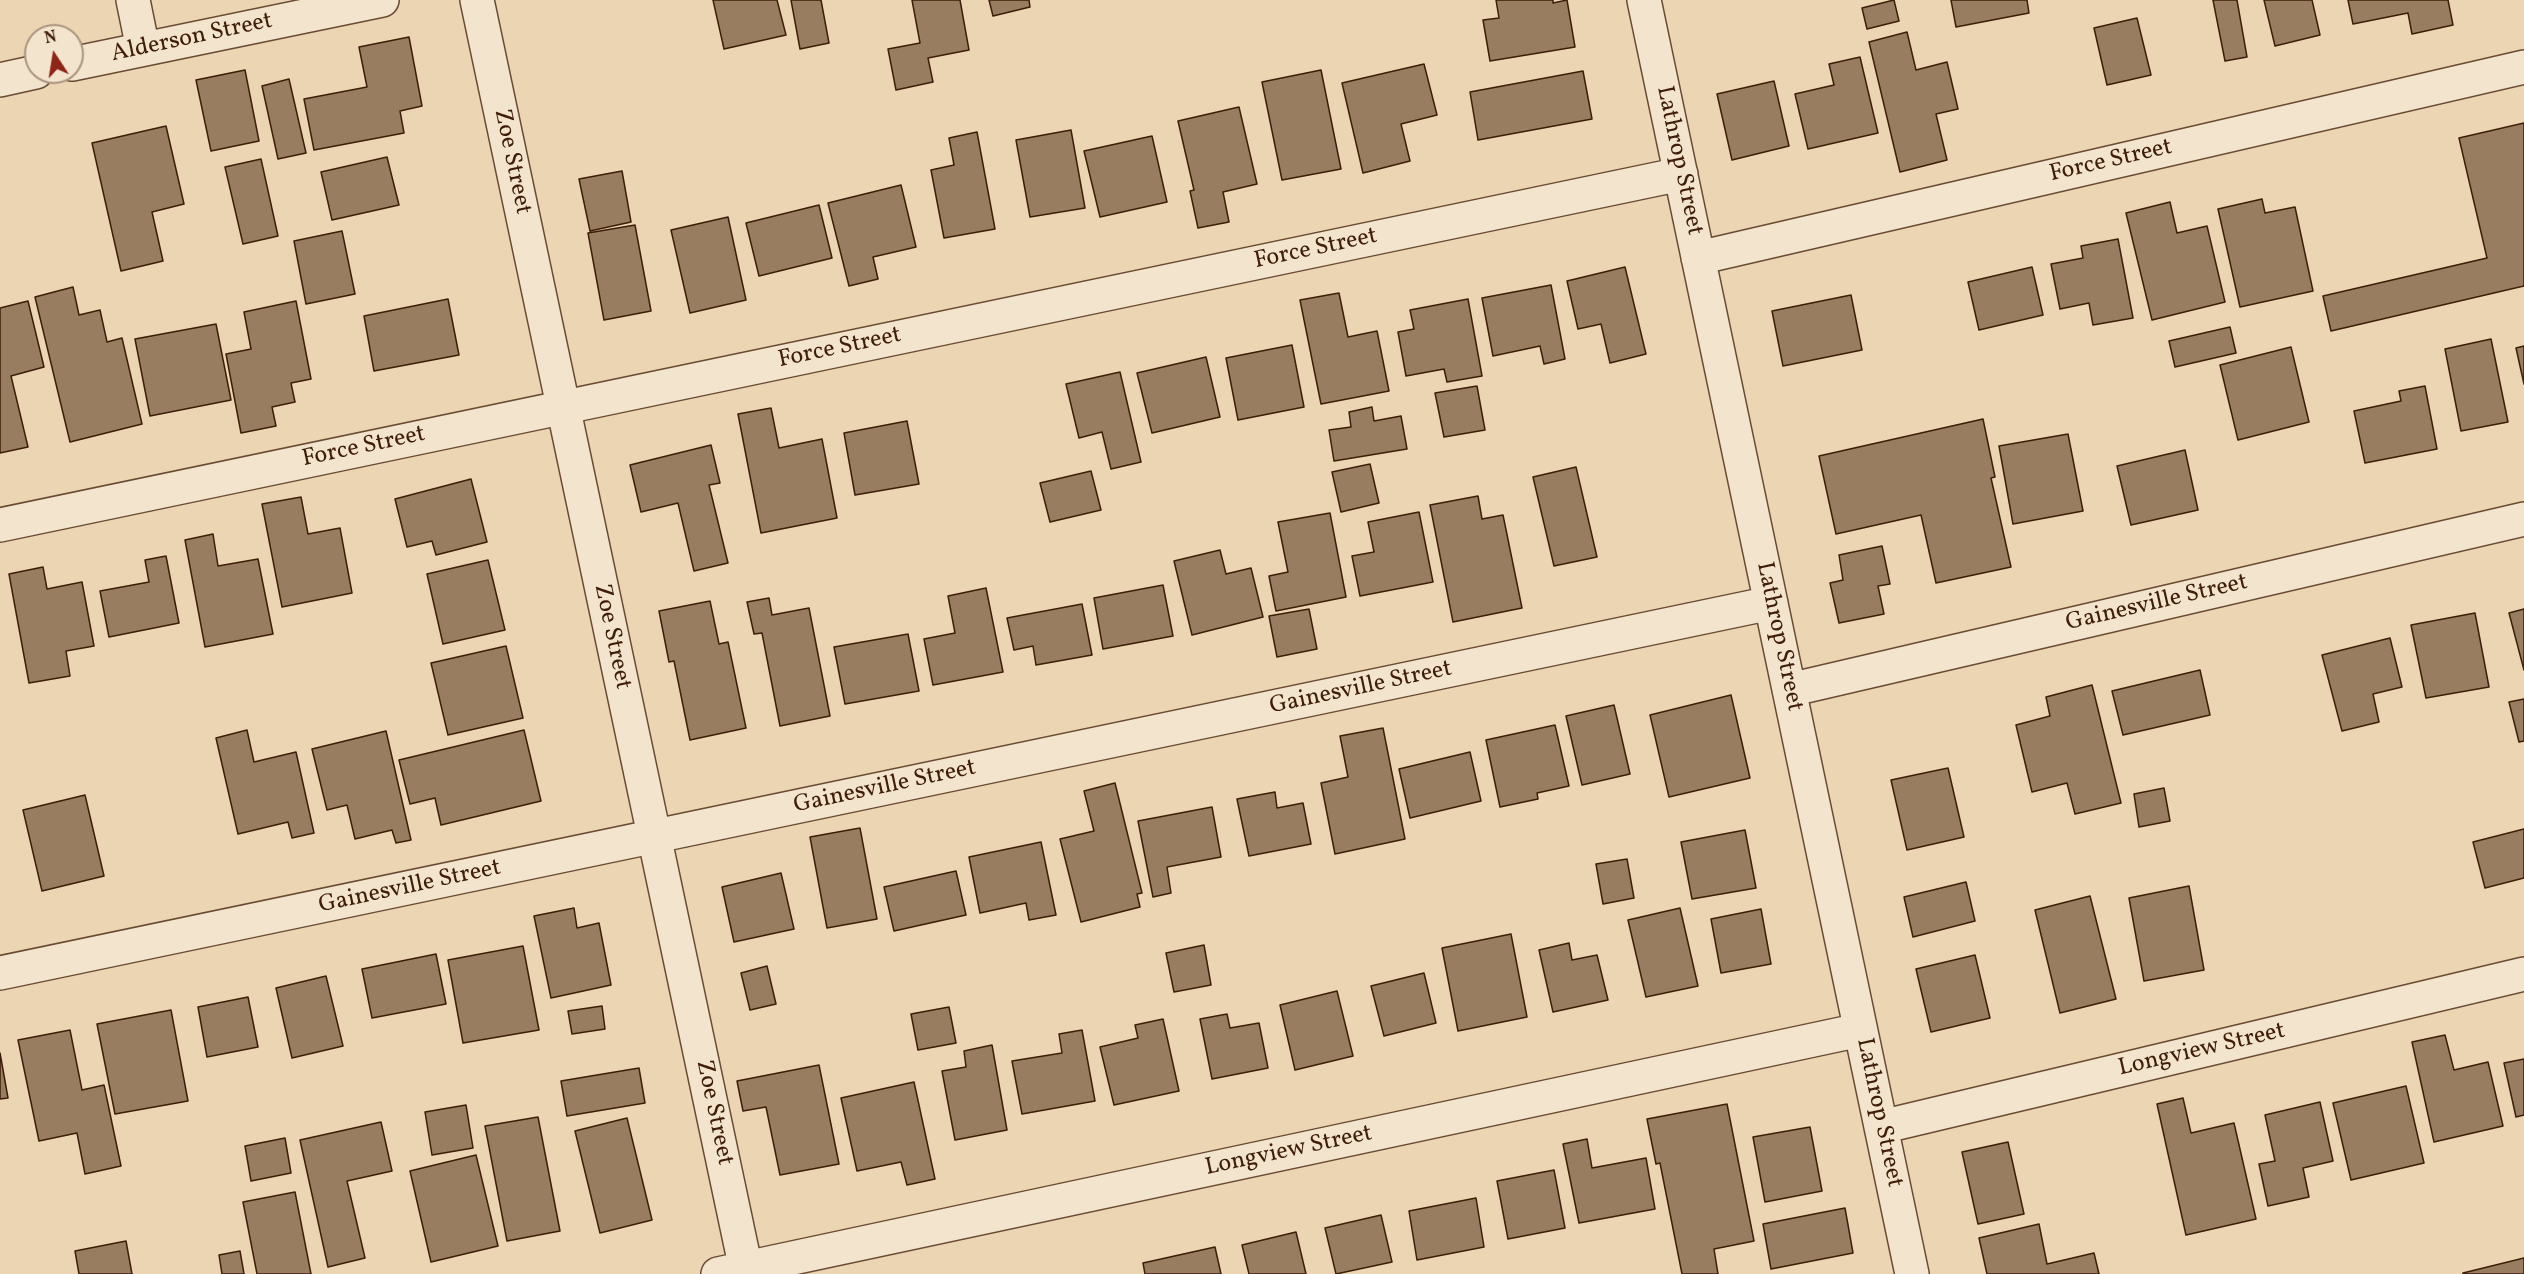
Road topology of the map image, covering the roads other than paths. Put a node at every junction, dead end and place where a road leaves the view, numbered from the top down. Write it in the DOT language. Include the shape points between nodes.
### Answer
graph roads {
  1 [pos="133,0"];
  2 [pos="382,0"];
  3 [pos="477,0"];
  4 [pos="1644,0"];
  5 [pos="143,49"];
  6 [pos="84,61"];
  7 [pos="2524,67"];
  8 [pos="24,75"];
  9 [pos="0,80"];
  10 [pos="1681,174"];
  11 [pos="1698,258"];
  12 [pos="562,406"];
  13 [pos="2524,519"];
  14 [pos="0,525"];
  15 [pos="1771,603"];
  16 [pos="1789,690"];
  17 [pos="653,837"];
  18 [pos="0,974"];
  19 [pos="2524,974"];
  20 [pos="1860,1030"];
  21 [pos="1881,1127"];
  22 [pos="737,1272"];
  23 [pos="1912,1274"];
  1 -- 5 [label="street"];
  2 -- 5 [label="street, Alderson Street"];
  3 -- 12 [label="street, Zoe Street"];
  4 -- 10 [label="street, Lathrop Street"];
  5 -- 6 [label="street, Alderson Street"];
  7 -- 11 [label="street, Force Street"];
  8 -- 9 [label="street"];
  10 -- 11 [label="street, Lathrop Street"];
  10 -- 12 [label="street, Force Street"];
  11 -- 15 [label="street, Lathrop Street"];
  12 -- 14 [label="street, Force Street"];
  12 -- 17 [label="street, Zoe Street"];
  13 -- 16 [label="street, Gainesville Street"];
  15 -- 16 [label="street, Lathrop Street"];
  15 -- 17 [label="street, Gainesville Street"];
  16 -- 20 [label="street, Lathrop Street"];
  17 -- 18 [label="street, Gainesville Street"];
  17 -- 22 [label="street, Zoe Street"];
  19 -- 21 [label="street, Longview Street"];
  20 -- 21 [label="street, Lathrop Street"];
  20 -- 22 [label="street, Longview Street"];
  21 -- 23 [label="street, Lathrop Street"];
}
